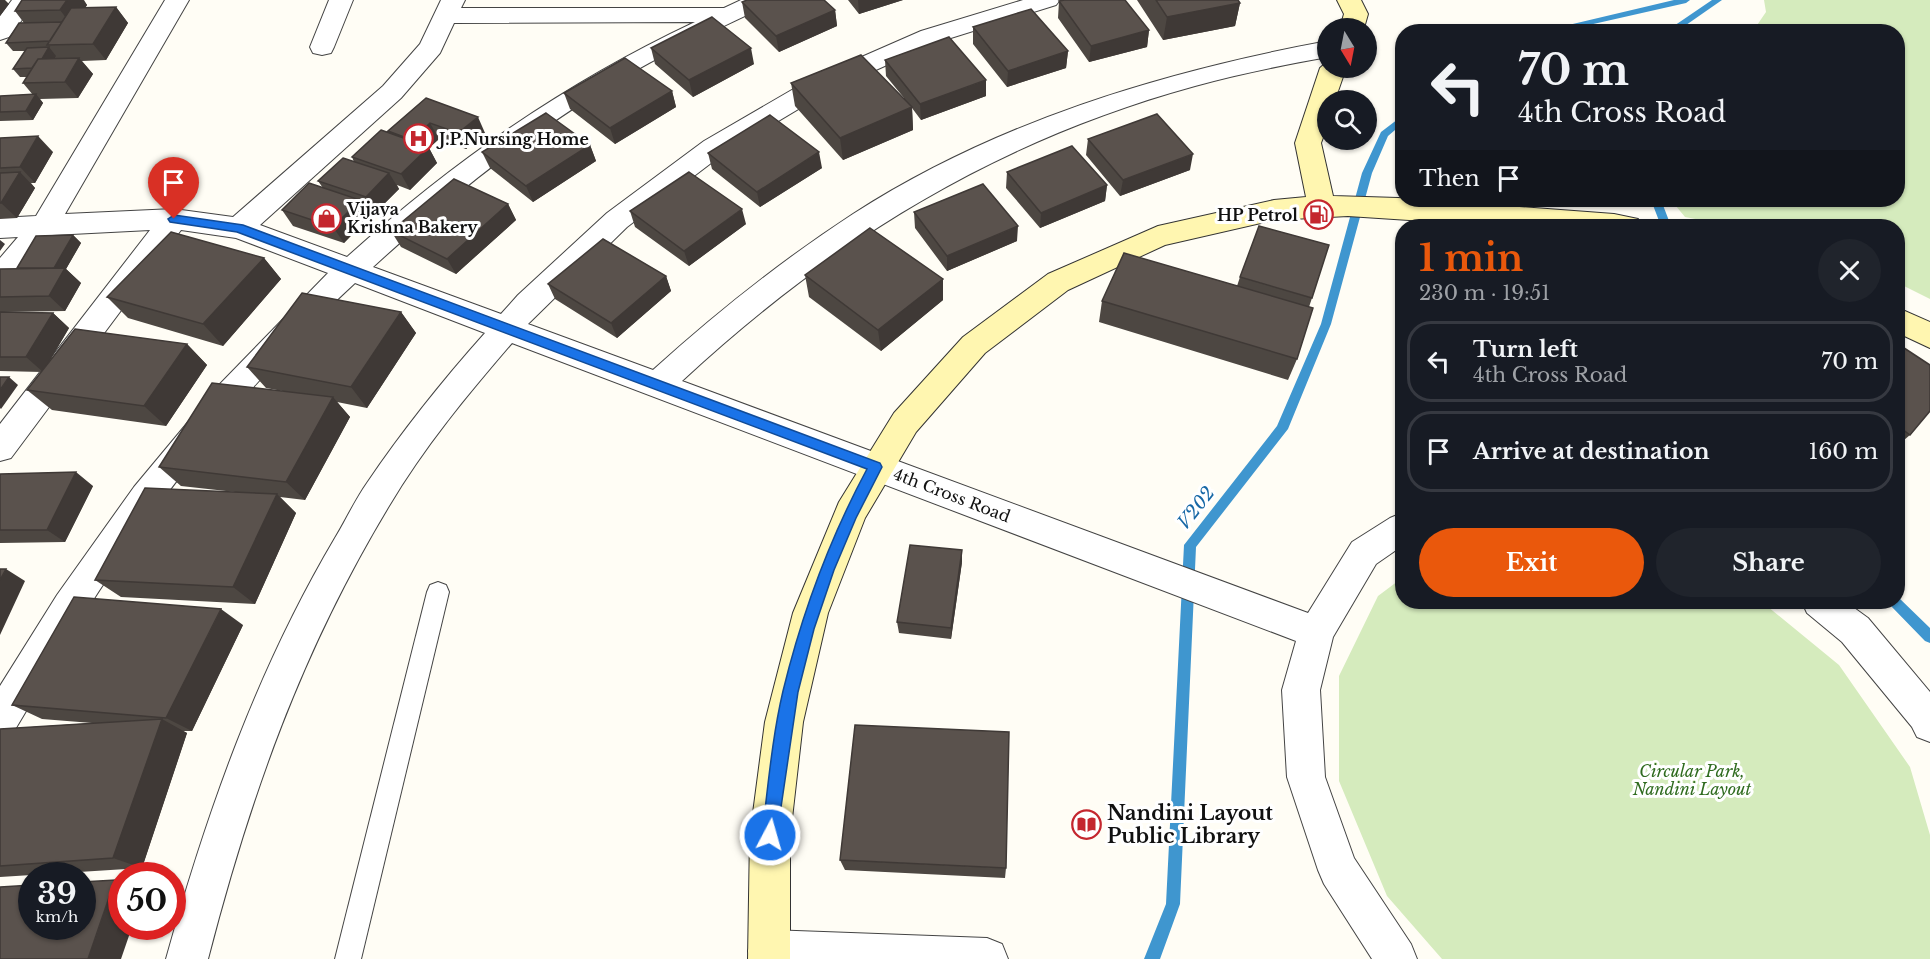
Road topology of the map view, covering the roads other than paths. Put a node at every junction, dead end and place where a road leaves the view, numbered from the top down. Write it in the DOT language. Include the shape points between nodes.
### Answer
graph roads {
  1 [pos="25,0"];
  2 [pos="177,0"];
  3 [pos="341,0"];
  4 [pos="760,0"];
  5 [pos="1048,0"];
  6 [pos="1349,0"];
  7 [pos="449,8"];
  8 [pos="728,14"];
  9 [pos="1355,18"];
  10 [pos="0,32"];
  11 [pos="322,47"];
  12 [pos="1317,51"];
  13 [pos="1330,78"];
  14 [pos="1332,205"];
  15 [pos="174,219"];
  16 [pos="1531,219"];
  17 [pos="44,226"];
  18 [pos="0,228"];
  19 [pos="239,228"];
  20 [pos="349,269"];
  21 [pos="0,278"];
  22 [pos="1905,324"];
  23 [pos="504,327"];
  24 [pos="1930,336"];
  25 [pos="657,385"];
  26 [pos="0,448"];
  27 [pos="875,467"];
  28 [pos="1395,533"];
  29 [pos="438,592"];
  30 [pos="1828,609"];
  31 [pos="1316,632"];
  32 [pos="0,720"];
  33 [pos="1930,724"];
  34 [pos="769,955"];
  35 [pos="187,959"];
  36 [pos="348,959"];
  37 [pos="987,959"];
  38 [pos="1396,959"];
  1 -- 10 [label="street"];
  2 -- 17 [label="street"];
  3 -- 11 [label="street"];
  4 -- 8 [label="street"];
  5 -- 23 [label="street" via="987,17 885,55 814,88 735,133 637,202 590,242"];
  6 -- 9 [label="main road"];
  7 -- 8 [label="street"];
  7 -- 19 [label="street" via="431,46 392,92"];
  8 -- 20 [label="street" via="634,62 521,131 408,217"];
  12 -- 25 [label="street" via="1235,67 1125,98 1027,135 963,165 859,224 807,259"];
  13 -- 14 [label="main road" via="1308,144"];
  14 -- 16 [label="main road"];
  14 -- 27 [label="main road" via="1274,210 1183,229 1096,261 1056,283 1012,312 956,360 899,428"];
  15 -- 17 [label="street, 4th Cross Road"];
  15 -- 19 [label="street, 4th Cross Road"];
  15 -- 26 [label="street"];
  17 -- 18 [label="street, 4th Cross Road"];
  17 -- 21 [label="street"];
  19 -- 20 [label="street, 4th Cross Road"];
  20 -- 23 [label="street, 4th Cross Road"];
  20 -- 32 [label="street" via="243,378 161,477 80,589"];
  22 -- 24 [label="main road"];
  23 -- 25 [label="street, 4th Cross Road"];
  23 -- 35 [label="street" via="449,392 404,455 359,524 317,601 240,777 207,879"];
  25 -- 27 [label="street, 4th Cross Road"];
  27 -- 31 [label="street, 4th Cross Road"];
  27 -- 34 [label="main road" via="827,570 790,692 770,835"];
  28 -- 31 [label="street" via="1364,553"];
  29 -- 36 [label="lane"];
  30 -- 33 [label="street" via="1855,630"];
  31 -- 38 [label="street" via="1301,690 1306,777 1338,870"];
  34 -- 37 [label="street"];
}
